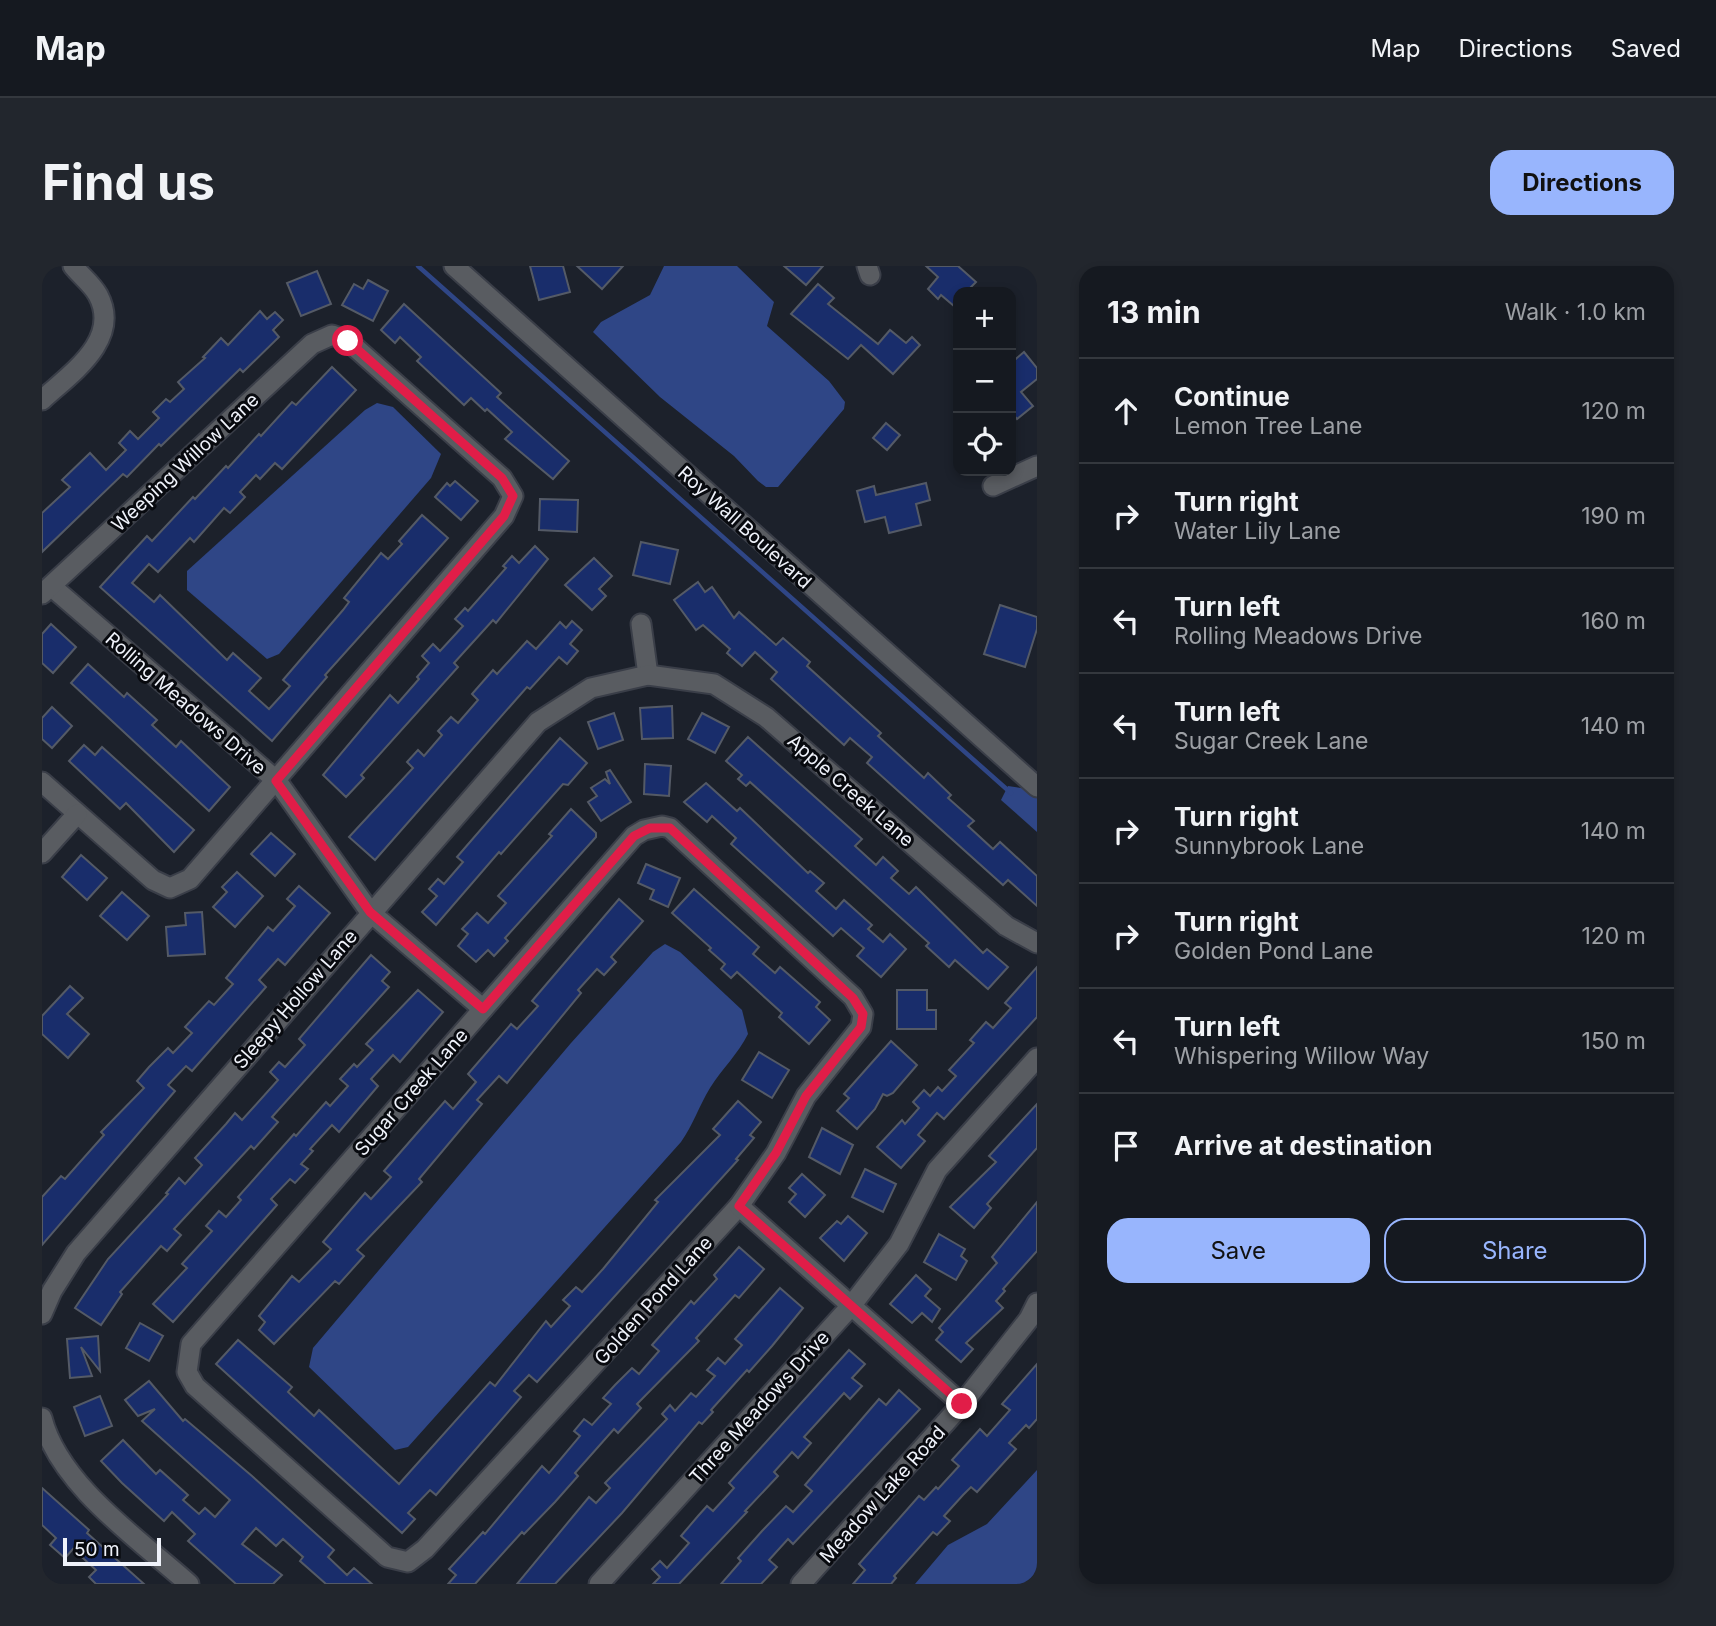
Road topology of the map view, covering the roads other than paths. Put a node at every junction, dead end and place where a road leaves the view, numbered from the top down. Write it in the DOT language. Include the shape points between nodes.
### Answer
graph roads {
  1 [pos="73,266"];
  2 [pos="454,266"];
  3 [pos="42,400"];
  4 [pos="1037,466"];
  5 [pos="993,486"];
  6 [pos="46,590"];
  7 [pos="640,624"];
  8 [pos="648,675"];
  9 [pos="276,781"];
  10 [pos="42,782"];
  11 [pos="1037,787"];
  12 [pos="77,814"];
  13 [pos="42,853"];
  14 [pos="370,912"];
  15 [pos="1037,943"];
  16 [pos="483,1009"];
  17 [pos="863,1014"];
  18 [pos="1037,1058"];
  19 [pos="739,1206"];
  20 [pos="1037,1303"];
  21 [pos="850,1306"];
  22 [pos="42,1314"];
  23 [pos="962,1404"];
  24 [pos="42,1418"];
  25 [pos="408,1562"];
  26 [pos="189,1584"];
  27 [pos="599,1584"];
  28 [pos="801,1584"];
  1 -- 3 [label="street" via="98,295 104,322 97,348"];
  2 -- 11 [label="street, Roy Wall Boulevard"];
  4 -- 5 [label="street"];
  6 -- 9 [label="street, Rolling Meadows Drive"];
  6 -- 9 [label="street, Weeping Willow Lane" via="312,344 332,335 348,341 502,478 513,496 504,516"];
  7 -- 8 [label="street"];
  8 -- 14 [label="street, Sleepy Hollow Lane" via="591,688 538,722"];
  8 -- 15 [label="street, Apple Creek Lane" via="713,684 766,717 1006,926"];
  9 -- 12 [label="street" via="190,879 170,888 153,880"];
  9 -- 14 [label="street, Rolling Meadows Drive"];
  10 -- 12 [label="street"];
  12 -- 13 [label="street"];
  14 -- 16 [label="street, Rolling Meadows Drive"];
  14 -- 22 [label="street, Sleepy Hollow Lane" via="76,1253"];
  16 -- 17 [label="street, Sugar Creek Lane" via="634,836 656,827 670,828 853,998"];
  16 -- 25 [label="street, Sugar Creek Lane" via="191,1343 187,1372 195,1386 387,1557"];
  17 -- 19 [label="street, Golden Pond Lane" via="861,1027 806,1096 776,1153"];
  18 -- 21 [label="street, Three Meadows Drive" via="937,1170 899,1244"];
  19 -- 21 [label="street"];
  19 -- 25 [label="street, Golden Pond Lane" via="425,1549"];
  20 -- 23 [label="street, Meadow Lake Road"];
  21 -- 23 [label="street"];
  21 -- 27 [label="street, Three Meadows Drive"];
  23 -- 28 [label="street, Meadow Lake Road"];
  24 -- 26 [label="street" via="46,1436 67,1469"];
}
